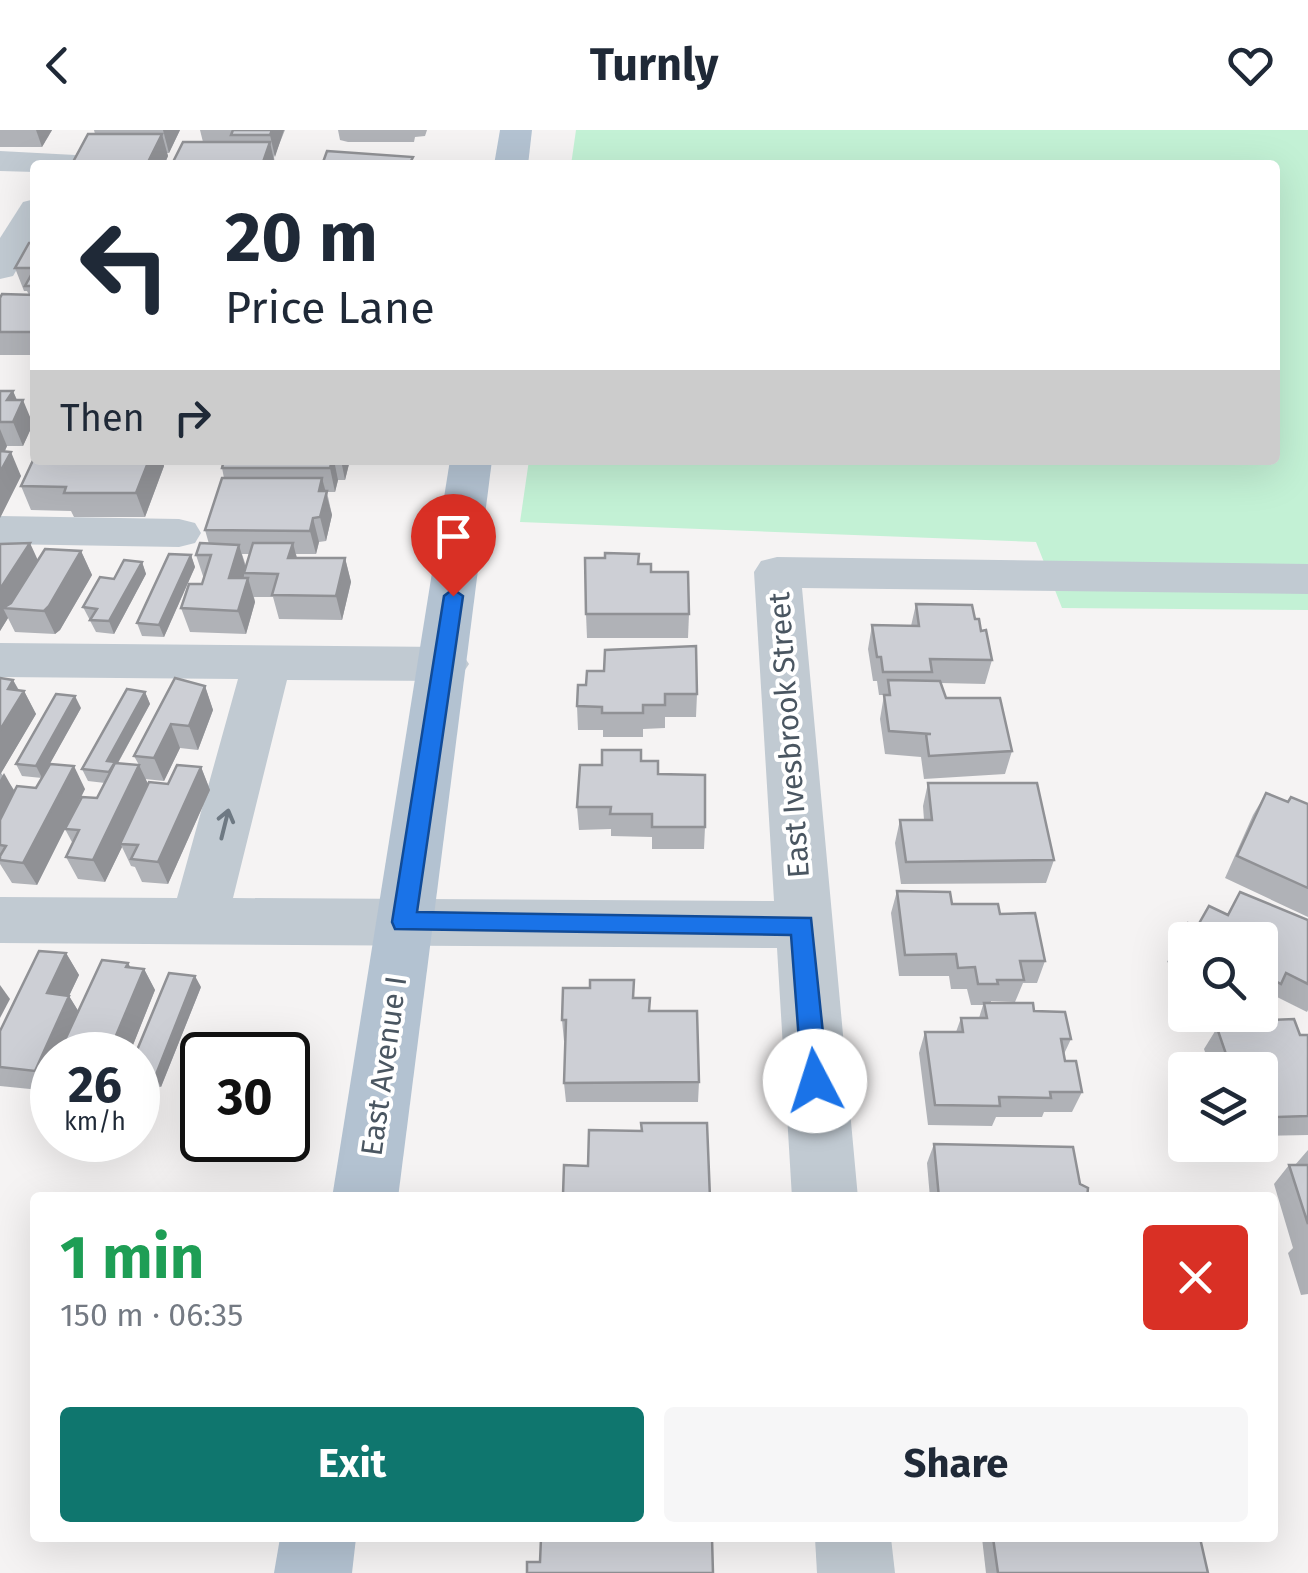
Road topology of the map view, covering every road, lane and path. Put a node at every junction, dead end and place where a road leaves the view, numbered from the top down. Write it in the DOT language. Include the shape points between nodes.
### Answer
graph roads {
  1 [pos="82,130"];
  2 [pos="516,130"];
  3 [pos="64,160"];
  4 [pos="513,160"];
  5 [pos="0,161"];
  6 [pos="30,162"];
  7 [pos="30,221"];
  8 [pos="16,254"];
  9 [pos="470,465"];
  10 [pos="0,530"];
  11 [pos="179,533"];
  12 [pos="1308,579"];
  13 [pos="0,660"];
  14 [pos="266,662"];
  15 [pos="444,664"];
  16 [pos="200,918"];
  17 [pos="0,920"];
  18 [pos="404,922"];
  19 [pos="802,925"];
  20 [pos="367,1192"];
  21 [pos="824,1192"];
  22 [pos="317,1542"];
  23 [pos="853,1542"];
  24 [pos="313,1573"];
  25 [pos="856,1573"];
  1 -- 3 [label="street"];
  2 -- 4 [label="main road"];
  5 -- 6 [label="street"];
  7 -- 8 [label="street"];
  9 -- 15 [label="main road, East Avenue I"];
  10 -- 11 [label="street"];
  12 -- 19 [label="street, East Ivesbrook Street" via="777,572"];
  13 -- 14 [label="street"];
  14 -- 15 [label="street"];
  16 -- 14 [label="street, one-way"];
  15 -- 18 [label="main road, East Avenue I"];
  16 -- 17 [label="street"];
  16 -- 18 [label="street"];
  18 -- 19 [label="street"];
  18 -- 20 [label="main road, East Avenue I"];
  19 -- 21 [label="street, East Ivesbrook Street"];
  22 -- 24 [label="main road"];
  23 -- 25 [label="street"];
}
